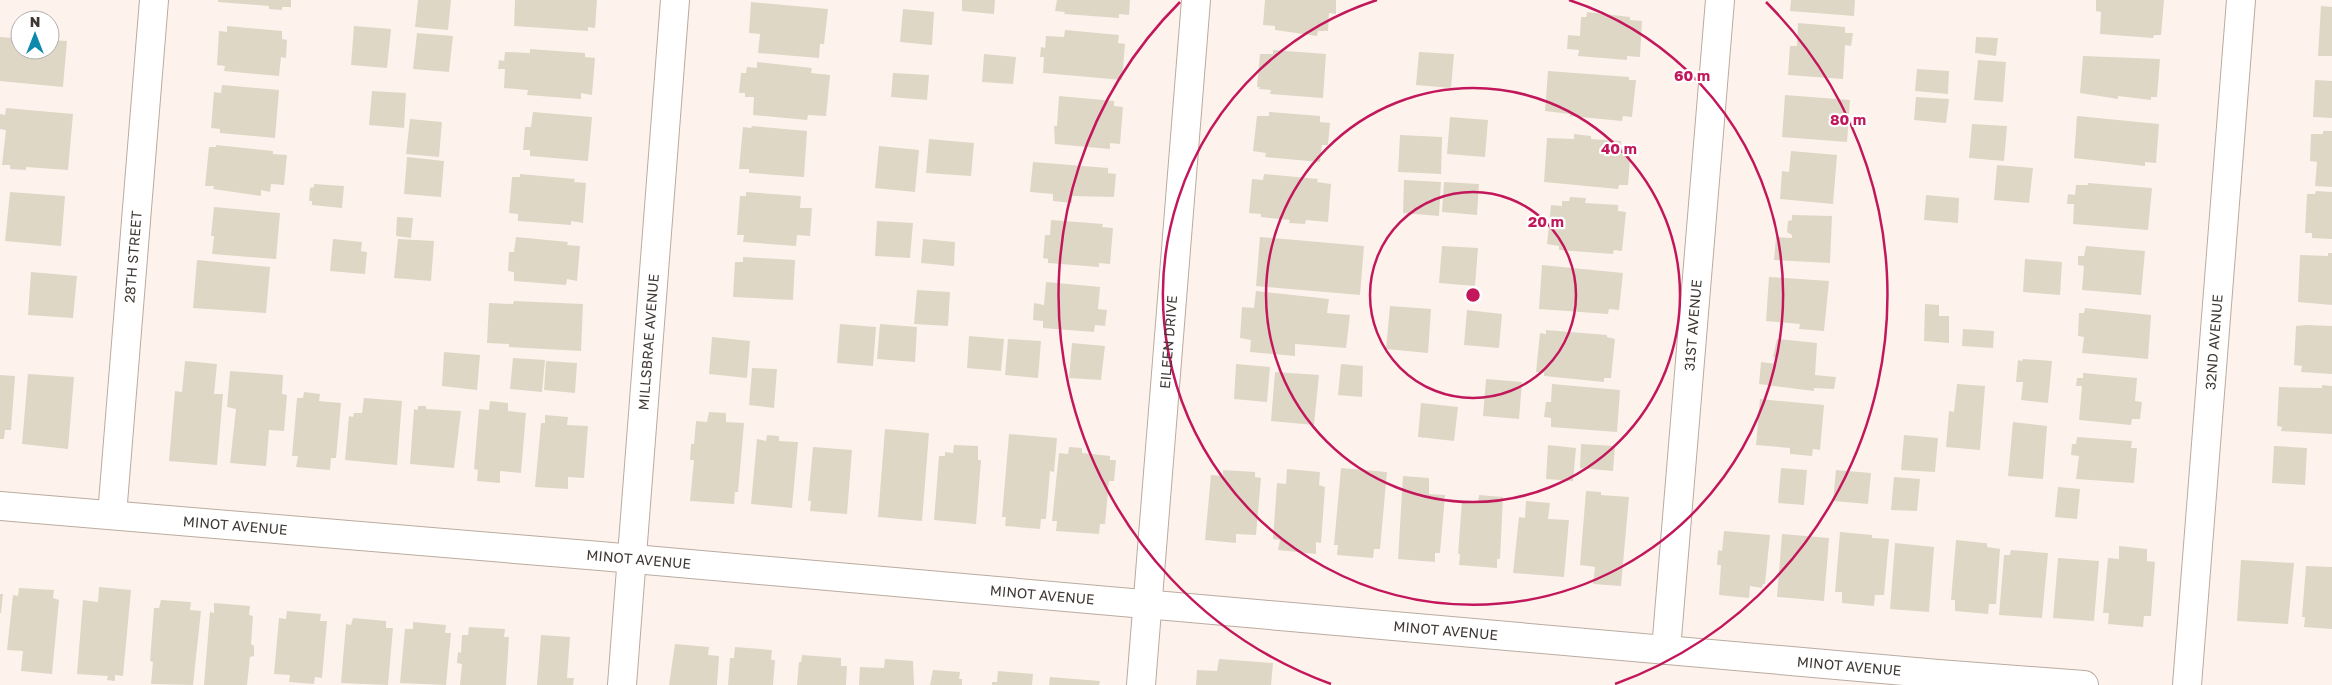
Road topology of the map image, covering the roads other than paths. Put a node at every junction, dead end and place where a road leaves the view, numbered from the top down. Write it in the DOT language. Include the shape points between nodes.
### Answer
graph roads {
  1 [pos="148,0"];
  2 [pos="154,0"];
  3 [pos="675,0"];
  4 [pos="1196,0"];
  5 [pos="1720,0"];
  6 [pos="2240,0"];
  7 [pos="0,506"];
  8 [pos="112,515"];
  9 [pos="632,559"];
  10 [pos="1147,605"];
  11 [pos="1666,650"];
  12 [pos="622,685"];
  13 [pos="1141,685"];
  14 [pos="2084,685"];
  15 [pos="2187,685"];
  1 -- 2 [label="street"];
  2 -- 8 [label="street, 28TH STREET"];
  3 -- 9 [label="street, MILLSBRAE AVENUE"];
  4 -- 10 [label="street, EILEEN DRIVE"];
  5 -- 11 [label="street, 31ST AVENUE"];
  6 -- 15 [label="street, 32ND AVENUE"];
  7 -- 8 [label="street, MINOT AVENUE"];
  8 -- 9 [label="street, MINOT AVENUE"];
  9 -- 10 [label="street, MINOT AVENUE"];
  9 -- 12 [label="street, MILLSBRAE AVENUE"];
  10 -- 11 [label="street, MINOT AVENUE"];
  10 -- 13 [label="street, EILEEN DRIVE"];
  11 -- 14 [label="street, MINOT AVENUE"];
}
